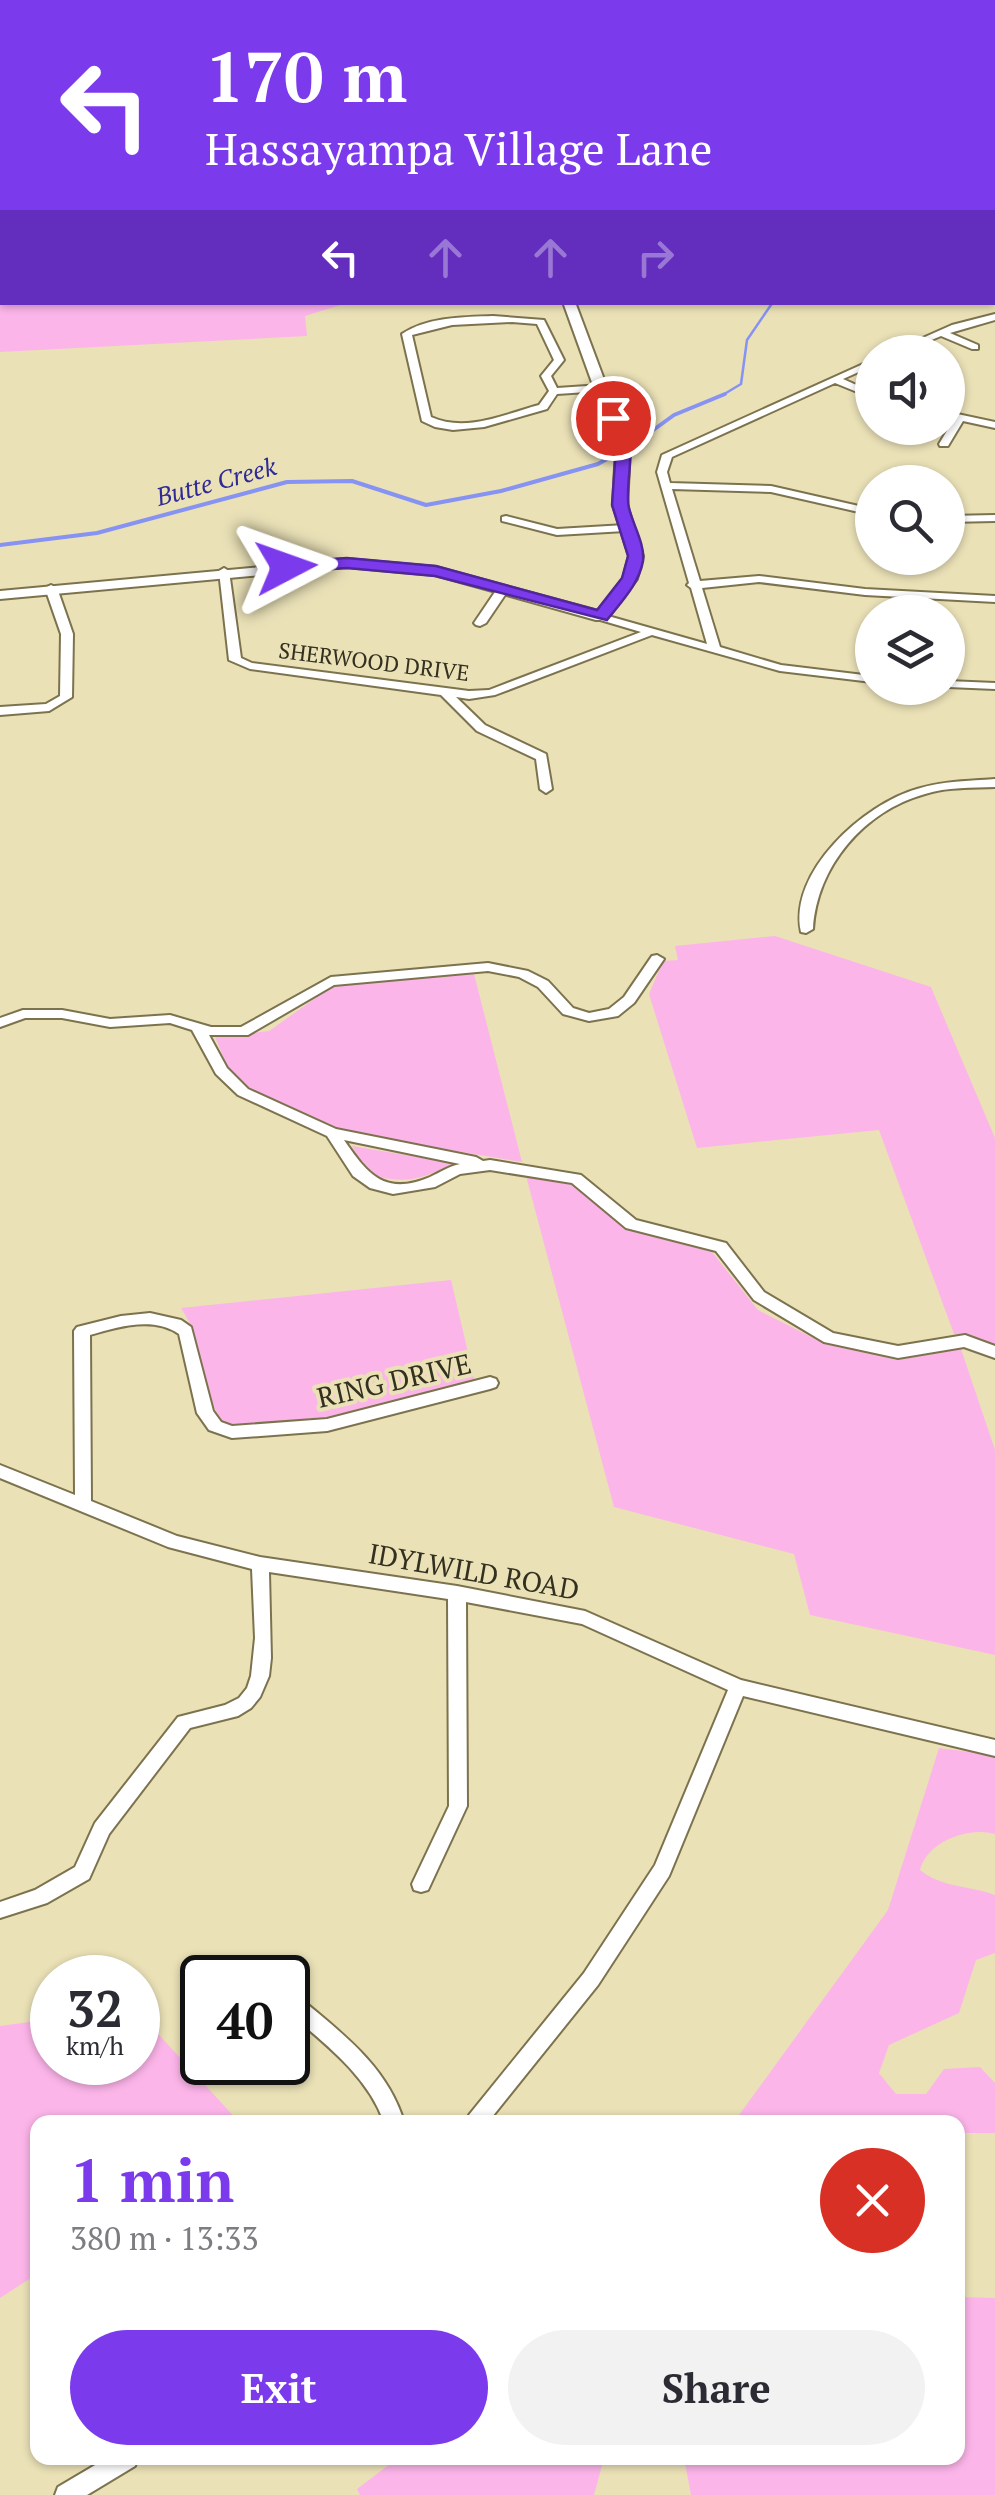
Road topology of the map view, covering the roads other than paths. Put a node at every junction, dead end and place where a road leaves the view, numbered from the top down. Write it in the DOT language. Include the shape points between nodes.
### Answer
graph roads {
  1 [pos="570,305"];
  2 [pos="995,317"];
  3 [pos="942,333"];
  4 [pos="937,335"];
  5 [pos="975,347"];
  6 [pos="855,370"];
  7 [pos="834,379"];
  8 [pos="855,387"];
  9 [pos="602,388"];
  10 [pos="554,391"];
  11 [pos="965,419"];
  12 [pos="995,424"];
  13 [pos="666,486"];
  14 [pos="855,508"];
  15 [pos="995,518"];
  16 [pos="506,519"];
  17 [pos="965,519"];
  18 [pos="626,528"];
  19 [pos="224,571"];
  20 [pos="693,585"];
  21 [pos="51,588"];
  22 [pos="504,589"];
  23 [pos="0,595"];
  24 [pos="995,599"];
  25 [pos="601,617"];
  26 [pos="480,623"];
  27 [pos="648,633"];
  28 [pos="714,652"];
  29 [pos="855,677"];
  30 [pos="965,685"];
  31 [pos="995,686"];
  32 [pos="445,692"];
  33 [pos="0,711"];
  34 [pos="995,784"];
  35 [pos="546,788"];
  36 [pos="806,929"];
  37 [pos="657,959"];
  38 [pos="0,1024"];
  39 [pos="198,1028"];
  40 [pos="332,1133"];
  41 [pos="490,1166"];
  42 [pos="995,1352"];
  43 [pos="490,1384"];
  44 [pos="0,1471"];
  45 [pos="83,1505"];
  46 [pos="260,1564"];
  47 [pos="458,1593"];
  48 [pos="738,1688"];
  49 [pos="995,1748"];
  50 [pos="421,1884"];
  51 [pos="0,1910"];
  52 [pos="310,2019"];
  53 [pos="392,2115"];
  54 [pos="482,2115"];
  55 [pos="115,2465"];
  56 [pos="66,2495"];
  1 -- 9 [label="street"];
  2 -- 3 [label="street"];
  3 -- 4 [label="street"];
  3 -- 5 [label="street"];
  6 -- 7 [label="street"];
  7 -- 8 [label="street"];
  7 -- 13 [label="street" via="680,445 661,464"];
  9 -- 10 [label="street"];
  9 -- 18 [label="street" via="624,448 620,505"];
  10 -- 10 [label="street" via="546,376 560,360 541,322 426,326 407,334 426,419 434,424 464,426 544,407"];
  11 -- 12 [label="street"];
  13 -- 14 [label="street" via="770,489"];
  13 -- 20 [label="street"];
  15 -- 17 [label="street"];
  16 -- 18 [label="street" via="557,532"];
  18 -- 25 [label="street" via="636,556 630,579"];
  19 -- 21 [label="street"];
  19 -- 22 [label="street" via="347,563 436,571"];
  19 -- 32 [label="street, SHERWOOD DRIVE" via="235,660"];
  20 -- 24 [label="street" via="759,579"];
  20 -- 28 [label="street"];
  21 -- 23 [label="street"];
  21 -- 33 [label="street" via="66,634 66,698 48,707"];
  22 -- 25 [label="street"];
  22 -- 26 [label="street"];
  25 -- 27 [label="street"];
  27 -- 28 [label="street"];
  27 -- 32 [label="street, SHERWOOD DRIVE" via="490,693"];
  28 -- 29 [label="street"];
  30 -- 31 [label="street"];
  32 -- 35 [label="street" via="481,728 542,757"];
  34 -- 36 [label="street" via="910,795 859,828 813,878"];
  37 -- 39 [label="street" via="630,1000 613,1014 588,1018 568,1011 524,974 488,967 330,981 243,1032"];
  38 -- 39 [label="street" via="23,1014 62,1014 110,1024 170,1019"];
  39 -- 40 [label="street" via="221,1070 243,1092"];
  40 -- 41 [label="street"];
  40 -- 41 [label="street" via="358,1172 393,1189"];
  41 -- 42 [label="street" via="576,1180 632,1224 721,1247 759,1296 828,1338 898,1352 965,1341"];
  43 -- 45 [label="street, RING DRIVE" via="327,1425 232,1432 205,1413 186,1330 176,1321 151,1318 82,1331"];
  44 -- 45 [label="street, IDYLWILD ROAD"];
  45 -- 46 [label="street, IDYLWILD ROAD" via="174,1542"];
  46 -- 47 [label="street, IDYLWILD ROAD"];
  46 -- 51 [label="street" via="263,1662 246,1702 184,1722 102,1829 82,1873"];
  47 -- 48 [label="street, IDYLWILD ROAD" via="585,1618"];
  47 -- 50 [label="street" via="458,1806"];
  48 -- 49 [label="street, IDYLWILD ROAD"];
  48 -- 54 [label="street" via="662,1870 591,1979"];
  52 -- 53 [label="street" via="389,2102"];
  55 -- 56 [label="street"];
}
